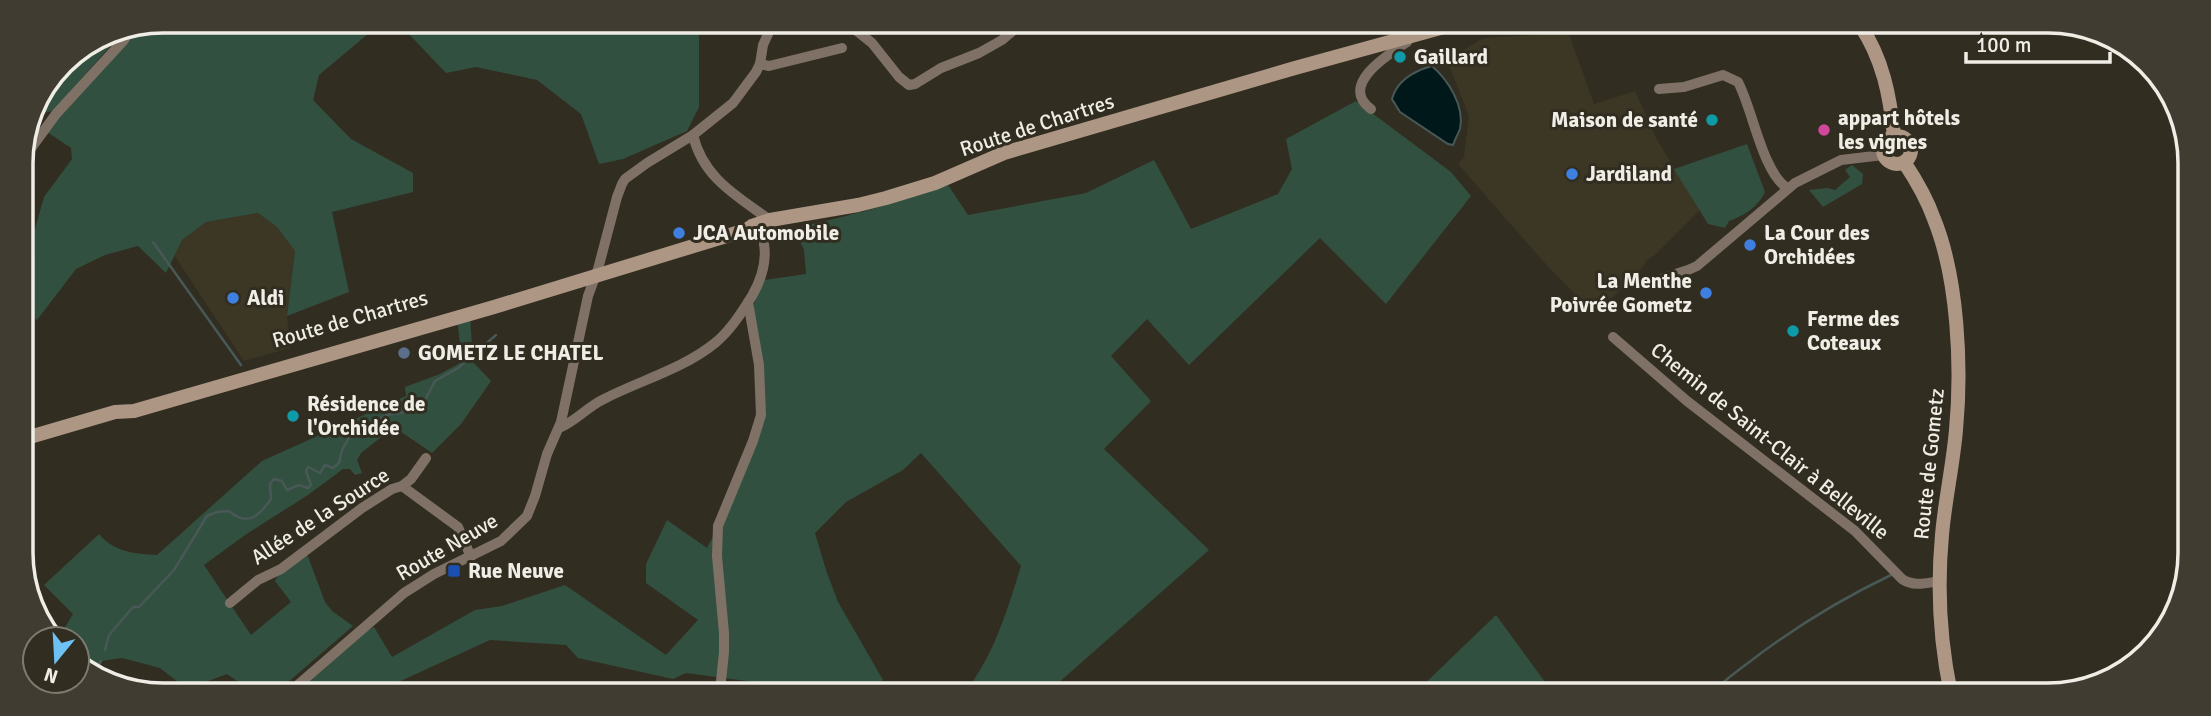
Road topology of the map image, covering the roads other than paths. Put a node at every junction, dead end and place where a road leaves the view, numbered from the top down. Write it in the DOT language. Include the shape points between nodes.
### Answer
graph roads {
  1 [pos="768,33"];
  2 [pos="860,33"];
  3 [pos="1010,33"];
  4 [pos="1413,33"];
  5 [pos="1417,33"];
  6 [pos="1865,33"];
  7 [pos="1874,33"];
  8 [pos="1408,35"];
  9 [pos="125,39"];
  10 [pos="842,48"];
  11 [pos="1877,54"];
  12 [pos="758,68"];
  13 [pos="764,81"];
  14 [pos="1658,89"];
  15 [pos="1371,109"];
  16 [pos="693,135"];
  17 [pos="1894,136"];
  18 [pos="36,142"];
  19 [pos="1883,155"];
  20 [pos="1905,162"];
  21 [pos="1787,188"];
  22 [pos="770,220"];
  23 [pos="764,244"];
  24 [pos="596,273"];
  25 [pos="1663,278"];
  26 [pos="748,302"];
  27 [pos="1613,337"];
  28 [pos="559,428"];
  29 [pos="33,436"];
  30 [pos="426,458"];
  31 [pos="402,486"];
  32 [pos="471,557"];
  33 [pos="1940,581"];
  34 [pos="230,603"];
  35 [pos="1949,682"];
  36 [pos="300,683"];
  37 [pos="721,683"];
  1 -- 12 [label="street"];
  2 -- 3 [label="street" via="909,85 979,53"];
  4 -- 8 [label="main road, Route de Chartres"];
  5 -- 8 [label="main road, Route de Chartres"];
  6 -- 11 [label="main road"];
  7 -- 11 [label="main road"];
  8 -- 15 [label="street" via="1406,42 1367,72 1361,89 1365,105"];
  8 -- 22 [label="main road, Route de Chartres" via="1004,153 886,198"];
  9 -- 18 [label="street"];
  10 -- 12 [label="street"];
  11 -- 17 [label="main road"];
  12 -- 13 [label="street"];
  12 -- 16 [label="street, Route Neuve" via="733,103"];
  14 -- 21 [label="street" via="1684,87 1723,75 1738,82 1772,170"];
  16 -- 22 [label="street" via="706,168"];
  16 -- 24 [label="street, Route Neuve" via="625,179"];
  17 -- 19 [label="main road" via="1886,141"];
  17 -- 20 [label="main road" via="1910,145"];
  19 -- 20 [label="main road" via="1892,164"];
  19 -- 21 [label="street" via="1841,160"];
  20 -- 33 [label="main road, Route de Gometz" via="1936,221 1957,342 1956,432"];
  21 -- 25 [label="street" via="1697,265"];
  22 -- 24 [label="main road, Route de Chartres"];
  23 -- 26 [label="street" via="761,277"];
  24 -- 28 [label="street, Route Neuve"];
  24 -- 29 [label="main road, Route de Chartres" via="134,411 115,412"];
  26 -- 28 [label="street" via="722,337 705,350 594,404"];
  26 -- 37 [label="street" via="759,365 761,415 718,526 724,652"];
  27 -- 33 [label="street, Chemin de Saint-Clair à Belleville" via="1687,401 1855,531 1902,579 1916,584"];
  28 -- 32 [label="street, Route Neuve" via="527,516 501,541"];
  30 -- 31 [label="street, Allée de la Source"];
  31 -- 32 [label="street" via="458,527"];
  31 -- 34 [label="street, Allée de la Source" via="362,508"];
  32 -- 36 [label="street, Route Neuve" via="404,593"];
  33 -- 35 [label="main road, Route de Gometz"];
}
